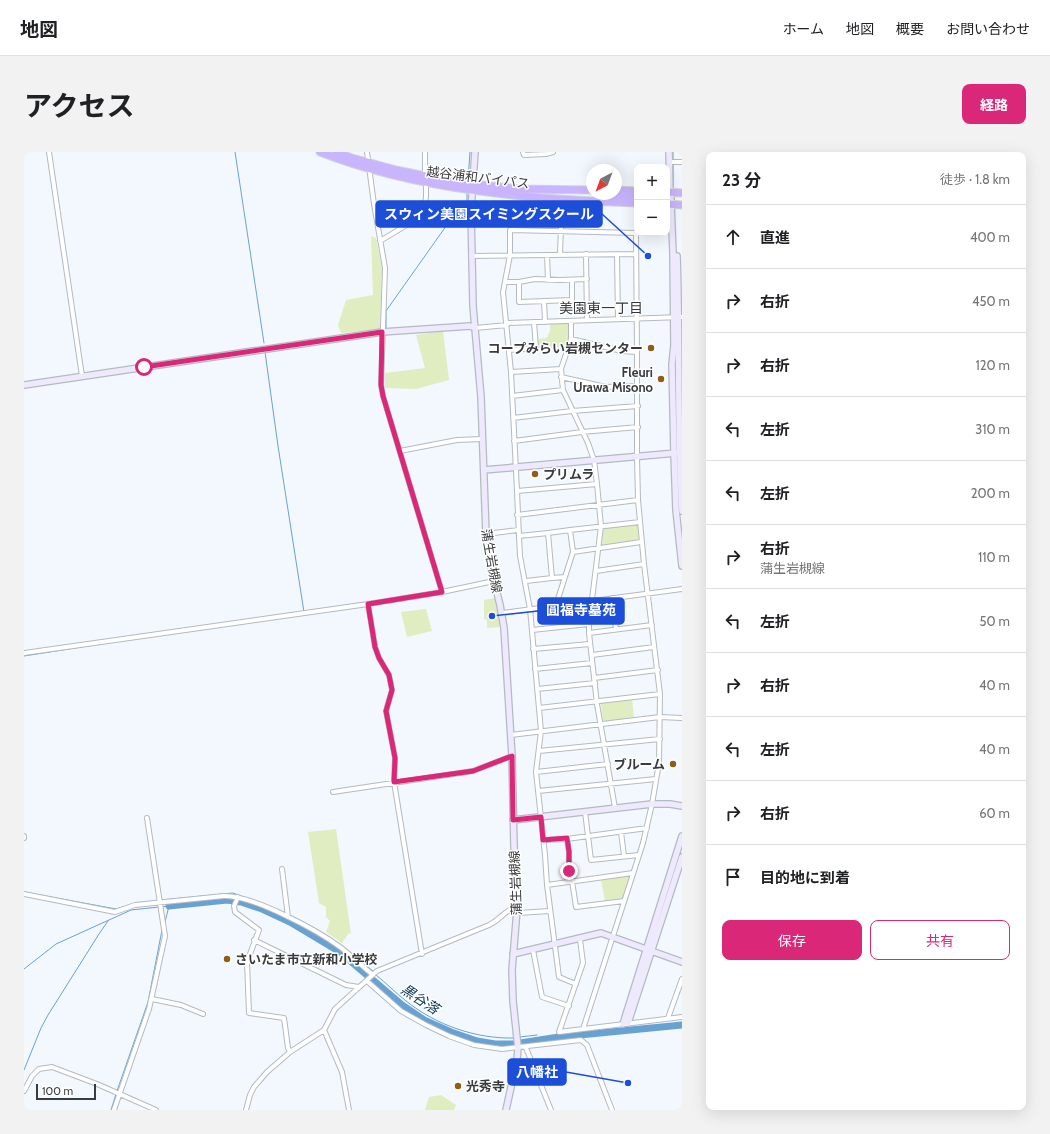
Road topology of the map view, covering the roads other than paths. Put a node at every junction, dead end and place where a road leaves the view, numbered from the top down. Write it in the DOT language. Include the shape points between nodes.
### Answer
graph roads {
  1 [pos="49,152"];
  2 [pos="320,152"];
  3 [pos="336,152"];
  4 [pos="367,152"];
  5 [pos="425,152"];
  6 [pos="474,152"];
  7 [pos="523,152"];
  8 [pos="554,152"];
  9 [pos="669,152"];
  10 [pos="669,162"];
  11 [pos="682,162"];
  12 [pos="368,166"];
  13 [pos="425,180"];
  14 [pos="472,187"];
  15 [pos="586,190"];
  16 [pos="622,190"];
  17 [pos="634,191"];
  18 [pos="670,192"];
  19 [pos="670,193"];
  20 [pos="682,193"];
  21 [pos="622,196"];
  22 [pos="682,196"];
  23 [pos="634,198"];
  24 [pos="562,199"];
  25 [pos="634,203"];
  26 [pos="670,204"];
  27 [pos="682,205"];
  28 [pos="670,206"];
  29 [pos="561,231"];
  30 [pos="380,241"];
  31 [pos="560,254"];
  32 [pos="586,254"];
  33 [pos="617,254"];
  34 [pos="636,254"];
  35 [pos="510,255"];
  36 [pos="548,255"];
  37 [pos="472,256"];
  38 [pos="587,279"];
  39 [pos="548,280"];
  40 [pos="572,280"];
  41 [pos="506,282"];
  42 [pos="519,282"];
  43 [pos="544,301"];
  44 [pos="636,318"];
  45 [pos="678,318"];
  46 [pos="618,319"];
  47 [pos="587,320"];
  48 [pos="571,321"];
  49 [pos="534,322"];
  50 [pos="545,322"];
  51 [pos="507,324"];
  52 [pos="475,328"];
  53 [pos="382,332"];
  54 [pos="571,339"];
  55 [pos="509,350"];
  56 [pos="638,352"];
  57 [pos="560,369"];
  58 [pos="511,372"];
  59 [pos="82,376"];
  60 [pos="561,377"];
  61 [pos="24,385"];
  62 [pos="638,386"];
  63 [pos="563,390"];
  64 [pos="512,396"];
  65 [pos="638,406"];
  66 [pos="572,411"];
  67 [pos="513,418"];
  68 [pos="638,427"];
  69 [pos="582,432"];
  70 [pos="482,439"];
  71 [pos="514,441"];
  72 [pos="400,451"];
  73 [pos="679,454"];
  74 [pos="637,457"];
  75 [pos="594,460"];
  76 [pos="516,467"];
  77 [pos="484,470"];
  78 [pos="596,484"];
  79 [pos="517,491"];
  80 [pos="638,500"];
  81 [pos="598,504"];
  82 [pos="682,511"];
  83 [pos="517,515"];
  84 [pos="640,522"];
  85 [pos="601,526"];
  86 [pos="518,530"];
  87 [pos="570,530"];
  88 [pos="548,533"];
  89 [pos="486,534"];
  90 [pos="519,536"];
  91 [pos="641,542"];
  92 [pos="599,549"];
  93 [pos="573,552"];
  94 [pos="644,564"];
  95 [pos="682,566"];
  96 [pos="596,571"];
  97 [pos="565,577"];
  98 [pos="552,578"];
  99 [pos="494,581"];
  100 [pos="526,581"];
  101 [pos="682,589"];
  102 [pos="442,592"];
  103 [pos="648,593"];
  104 [pos="612,598"];
  105 [pos="592,601"];
  106 [pos="368,604"];
  107 [pos="556,605"];
  108 [pos="530,609"];
  109 [pos="502,613"];
  110 [pos="589,624"];
  111 [pos="652,625"];
  112 [pos="532,630"];
  113 [pos="616,630"];
  114 [pos="589,633"];
  115 [pos="590,644"];
  116 [pos="654,647"];
  117 [pos="533,649"];
  118 [pos="24,653"];
  119 [pos="592,655"];
  120 [pos="592,663"];
  121 [pos="535,669"];
  122 [pos="658,670"];
  123 [pos="594,681"];
  124 [pos="537,689"];
  125 [pos="660,694"];
  126 [pos="597,701"];
  127 [pos="539,708"];
  128 [pos="660,717"];
  129 [pos="682,718"];
  130 [pos="602,724"];
  131 [pos="541,731"];
  132 [pos="511,735"];
  133 [pos="660,739"];
  134 [pos="605,746"];
  135 [pos="539,751"];
  136 [pos="512,756"];
  137 [pos="608,764"];
  138 [pos="536,772"];
  139 [pos="656,779"];
  140 [pos="394,782"];
  141 [pos="611,784"];
  142 [pos="538,791"];
  143 [pos="333,792"];
  144 [pos="652,804"];
  145 [pos="682,806"];
  146 [pos="615,808"];
  147 [pos="585,812"];
  148 [pos="541,817"];
  149 [pos="147,818"];
  150 [pos="513,820"];
  151 [pos="647,828"];
  152 [pos="621,832"];
  153 [pos="588,835"];
  154 [pos="682,836"];
  155 [pos="567,838"];
  156 [pos="543,840"];
  157 [pos="639,855"];
  158 [pos="624,856"];
  159 [pos="682,857"];
  160 [pos="282,869"];
  161 [pos="633,873"];
  162 [pos="572,881"];
  163 [pos="547,885"];
  164 [pos="24,894"];
  165 [pos="238,897"];
  166 [pos="624,901"];
  167 [pos="161,903"];
  168 [pos="518,906"];
  169 [pos="550,911"];
  170 [pos="518,913"];
  171 [pos="288,917"];
  172 [pos="612,937"];
  173 [pos="580,938"];
  174 [pos="254,940"];
  175 [pos="554,945"];
  176 [pos="649,949"];
  177 [pos="533,950"];
  178 [pos="422,954"];
  179 [pos="513,954"];
  180 [pos="682,962"];
  181 [pos="373,976"];
  182 [pos="682,979"];
  183 [pos="368,981"];
  184 [pos="576,984"];
  185 [pos="359,988"];
  186 [pos="152,999"];
  187 [pos="569,1006"];
  188 [pos="203,1014"];
  189 [pos="682,1017"];
  190 [pos="668,1018"];
  191 [pos="626,1024"];
  192 [pos="583,1029"];
  193 [pos="324,1030"];
  194 [pos="517,1045"];
  195 [pos="526,1048"];
  196 [pos="290,1052"];
  197 [pos="24,1091"];
  198 [pos="120,1094"];
  199 [pos="114,1110"];
  200 [pos="156,1110"];
  201 [pos="246,1110"];
  202 [pos="349,1110"];
  203 [pos="506,1110"];
  204 [pos="551,1110"];
  205 [pos="612,1110"];
  1 -- 59 [label="street"];
  2 -- 12 [label="highway, 越谷浦和バイパス"];
  3 -- 12 [label="highway, 越谷浦和バイパス"];
  4 -- 12 [label="street"];
  5 -- 13 [label="street"];
  6 -- 14 [label="street, 蒲生岩槻線"];
  7 -- 8 [label="street" via="524,156"];
  9 -- 10 [label="street"];
  10 -- 11 [label="street"];
  12 -- 13 [label="highway, 越谷浦和バイパス"];
  12 -- 30 [label="street"];
  13 -- 14 [label="highway, 越谷浦和バイパス"];
  13 -- 30 [label="street" via="425,204 410,223"];
  14 -- 15 [label="highway, 越谷浦和バイパス"];
  14 -- 24 [label="highway, 越谷浦和バイパス"];
  14 -- 37 [label="street, 蒲生岩槻線"];
  16 -- 17 [label="highway"];
  18 -- 20 [label="highway"];
  19 -- 22 [label="highway"];
  21 -- 23 [label="highway"];
  24 -- 25 [label="highway, 越谷浦和バイパス"];
  24 -- 29 [label="street"];
  26 -- 27 [label="highway"];
  28 -- 45 [label="street" via="673,210"];
  29 -- 31 [label="street"];
  29 -- 34 [label="street" via="636,233"];
  29 -- 35 [label="street" via="510,230"];
  30 -- 53 [label="street" via="385,268"];
  31 -- 32 [label="street"];
  31 -- 36 [label="street"];
  32 -- 33 [label="street"];
  32 -- 38 [label="street"];
  33 -- 34 [label="street"];
  33 -- 46 [label="street"];
  34 -- 44 [label="street"];
  35 -- 36 [label="street"];
  35 -- 37 [label="street"];
  35 -- 41 [label="street"];
  36 -- 39 [label="street"];
  37 -- 52 [label="street, 蒲生岩槻線"];
  38 -- 40 [label="street"];
  38 -- 47 [label="street"];
  39 -- 40 [label="street"];
  39 -- 42 [label="street"];
  40 -- 43 [label="street" via="572,300"];
  41 -- 42 [label="street"];
  41 -- 51 [label="street" via="504,292"];
  42 -- 43 [label="street" via="519,302"];
  43 -- 50 [label="street"];
  44 -- 45 [label="street"];
  44 -- 46 [label="street"];
  44 -- 56 [label="street"];
  45 -- 73 [label="street" via="672,364"];
  46 -- 47 [label="street"];
  47 -- 48 [label="street"];
  48 -- 50 [label="street"];
  48 -- 54 [label="street"];
  49 -- 50 [label="street"];
  49 -- 51 [label="street"];
  49 -- 55 [label="street" via="536,348"];
  51 -- 52 [label="street"];
  51 -- 55 [label="street"];
  52 -- 53 [label="street" via="470,326"];
  52 -- 70 [label="street, 蒲生岩槻線"];
  53 -- 59 [label="street"];
  53 -- 72 [label="street" via="381,385"];
  54 -- 56 [label="street" via="622,351"];
  54 -- 57 [label="street"];
  55 -- 58 [label="street"];
  56 -- 62 [label="street"];
  57 -- 58 [label="street"];
  57 -- 60 [label="street"];
  58 -- 64 [label="street"];
  59 -- 61 [label="street"];
  60 -- 62 [label="street" via="606,387"];
  60 -- 63 [label="street"];
  62 -- 65 [label="street"];
  63 -- 64 [label="street"];
  63 -- 66 [label="street"];
  64 -- 67 [label="street"];
  65 -- 66 [label="street"];
  65 -- 68 [label="street"];
  66 -- 67 [label="street"];
  66 -- 69 [label="street"];
  67 -- 71 [label="street"];
  68 -- 69 [label="street"];
  68 -- 74 [label="street"];
  69 -- 71 [label="street"];
  69 -- 75 [label="street"];
  70 -- 72 [label="street" via="457,440"];
  70 -- 77 [label="street, 蒲生岩槻線"];
  71 -- 76 [label="street"];
  72 -- 102 [label="street"];
  73 -- 74 [label="street"];
  73 -- 82 [label="street"];
  73 -- 95 [label="street" via="676,510"];
  74 -- 75 [label="street"];
  74 -- 80 [label="street"];
  75 -- 76 [label="street"];
  75 -- 78 [label="street"];
  76 -- 77 [label="street"];
  76 -- 79 [label="street"];
  77 -- 89 [label="street, 蒲生岩槻線"];
  78 -- 79 [label="street"];
  78 -- 81 [label="street"];
  79 -- 83 [label="street"];
  80 -- 81 [label="street"];
  80 -- 84 [label="street"];
  81 -- 83 [label="street"];
  81 -- 85 [label="street"];
  83 -- 86 [label="street"];
  84 -- 85 [label="street"];
  84 -- 91 [label="street"];
  85 -- 87 [label="street"];
  85 -- 92 [label="street"];
  86 -- 89 [label="street"];
  86 -- 90 [label="street"];
  87 -- 88 [label="street"];
  87 -- 93 [label="street"];
  88 -- 90 [label="street"];
  88 -- 98 [label="street"];
  89 -- 99 [label="street, 蒲生岩槻線"];
  90 -- 100 [label="street" via="520,556"];
  91 -- 92 [label="street"];
  91 -- 94 [label="street"];
  92 -- 93 [label="street"];
  92 -- 96 [label="street"];
  93 -- 97 [label="street"];
  94 -- 96 [label="street"];
  94 -- 103 [label="street"];
  96 -- 105 [label="street"];
  97 -- 98 [label="street"];
  97 -- 107 [label="street"];
  98 -- 100 [label="street"];
  99 -- 102 [label="street"];
  99 -- 109 [label="street, 蒲生岩槻線"];
  100 -- 108 [label="street"];
  101 -- 103 [label="street"];
  102 -- 106 [label="street"];
  103 -- 104 [label="street"];
  103 -- 111 [label="street"];
  104 -- 105 [label="street"];
  104 -- 113 [label="street"];
  105 -- 107 [label="street"];
  105 -- 110 [label="street"];
  106 -- 118 [label="street"];
  106 -- 140 [label="street" via="375,647 389,675 392,690 386,711 395,758"];
  107 -- 108 [label="street"];
  108 -- 109 [label="street"];
  108 -- 112 [label="street"];
  109 -- 132 [label="street, 蒲生岩槻線"];
  110 -- 112 [label="street"];
  110 -- 114 [label="street"];
  111 -- 113 [label="street"];
  111 -- 116 [label="street"];
  112 -- 117 [label="street"];
  113 -- 114 [label="street"];
  114 -- 115 [label="street"];
  115 -- 117 [label="street"];
  115 -- 119 [label="street"];
  116 -- 119 [label="street"];
  116 -- 122 [label="street"];
  117 -- 121 [label="street"];
  119 -- 120 [label="street"];
  120 -- 121 [label="street"];
  120 -- 123 [label="street"];
  121 -- 124 [label="street"];
  122 -- 123 [label="street"];
  122 -- 125 [label="street"];
  123 -- 124 [label="street"];
  123 -- 126 [label="street"];
  124 -- 127 [label="street"];
  125 -- 126 [label="street"];
  125 -- 128 [label="street"];
  126 -- 127 [label="street"];
  126 -- 130 [label="street"];
  127 -- 131 [label="street"];
  128 -- 129 [label="street"];
  128 -- 130 [label="street"];
  128 -- 133 [label="street"];
  130 -- 131 [label="street"];
  130 -- 134 [label="street"];
  131 -- 132 [label="street"];
  131 -- 135 [label="street"];
  132 -- 136 [label="street, 蒲生岩槻線"];
  133 -- 134 [label="street"];
  133 -- 139 [label="street"];
  134 -- 135 [label="street"];
  134 -- 137 [label="street"];
  135 -- 138 [label="street"];
  136 -- 140 [label="street" via="473,771"];
  136 -- 150 [label="street, 蒲生岩槻線"];
  137 -- 138 [label="street"];
  137 -- 141 [label="street"];
  138 -- 142 [label="street"];
  139 -- 141 [label="street"];
  139 -- 144 [label="street"];
  140 -- 143 [label="street"];
  140 -- 178 [label="street"];
  141 -- 142 [label="street"];
  141 -- 146 [label="street"];
  142 -- 148 [label="street"];
  144 -- 145 [label="street"];
  144 -- 146 [label="street"];
  144 -- 151 [label="street"];
  146 -- 147 [label="street"];
  147 -- 148 [label="street"];
  147 -- 153 [label="street"];
  148 -- 150 [label="street"];
  148 -- 156 [label="street"];
  149 -- 167 [label="street"];
  150 -- 168 [label="street, 蒲生岩槻線"];
  151 -- 152 [label="street"];
  151 -- 157 [label="street"];
  152 -- 153 [label="street"];
  152 -- 158 [label="street"];
  153 -- 155 [label="street"];
  153 -- 158 [label="street" via="591,860"];
  154 -- 176 [label="street"];
  155 -- 156 [label="street"];
  155 -- 162 [label="street"];
  156 -- 163 [label="street"];
  157 -- 158 [label="street"];
  157 -- 161 [label="street"];
  159 -- 176 [label="street"];
  160 -- 171 [label="street"];
  161 -- 162 [label="street"];
  161 -- 166 [label="street"];
  162 -- 163 [label="street"];
  162 -- 166 [label="street" via="576,907"];
  163 -- 169 [label="street"];
  164 -- 167 [label="street" via="115,912 135,906"];
  165 -- 167 [label="street" via="224,896"];
  165 -- 171 [label="street"];
  165 -- 174 [label="street" via="234,906 235,912 259,930"];
  166 -- 172 [label="street"];
  167 -- 186 [label="street" via="165,936"];
  168 -- 170 [label="street, 蒲生岩槻線"];
  168 -- 178 [label="street" via="492,924"];
  169 -- 170 [label="street"];
  169 -- 175 [label="street"];
  170 -- 179 [label="street, 蒲生岩槻線"];
  171 -- 181 [label="street" via="340,947"];
  172 -- 173 [label="street" via="601,933"];
  172 -- 176 [label="street"];
  172 -- 192 [label="street"];
  173 -- 175 [label="street"];
  173 -- 184 [label="street" via="583,963"];
  174 -- 185 [label="street" via="346,986"];
  174 -- 196 [label="street" via="247,962 249,1013 284,1018"];
  175 -- 177 [label="street"];
  175 -- 184 [label="street" via="559,977"];
  176 -- 180 [label="street"];
  176 -- 191 [label="street"];
  177 -- 179 [label="street"];
  177 -- 187 [label="street" via="542,997"];
  178 -- 181 [label="street" via="377,971"];
  179 -- 194 [label="street, 蒲生岩槻線" via="512,995"];
  181 -- 183 [label="street"];
  182 -- 190 [label="street"];
  183 -- 185 [label="street"];
  183 -- 194 [label="street" via="401,1011 449,1036 488,1048 502,1049"];
  184 -- 187 [label="street"];
  185 -- 193 [label="street" via="334,1009"];
  186 -- 188 [label="street"];
  186 -- 198 [label="street"];
  187 -- 192 [label="street" via="560,1032"];
  189 -- 190 [label="street"];
  190 -- 191 [label="street"];
  191 -- 192 [label="street"];
  193 -- 196 [label="street"];
  193 -- 202 [label="street" via="342,1072"];
  194 -- 195 [label="street"];
  194 -- 203 [label="street, 蒲生岩槻線" via="516,1070"];
  195 -- 204 [label="street"];
  195 -- 205 [label="street" via="581,1040 587,1045"];
  196 -- 201 [label="street" via="254,1087"];
  197 -- 198 [label="street" via="39,1069 52,1067"];
  198 -- 199 [label="street"];
  198 -- 200 [label="street"];
}
